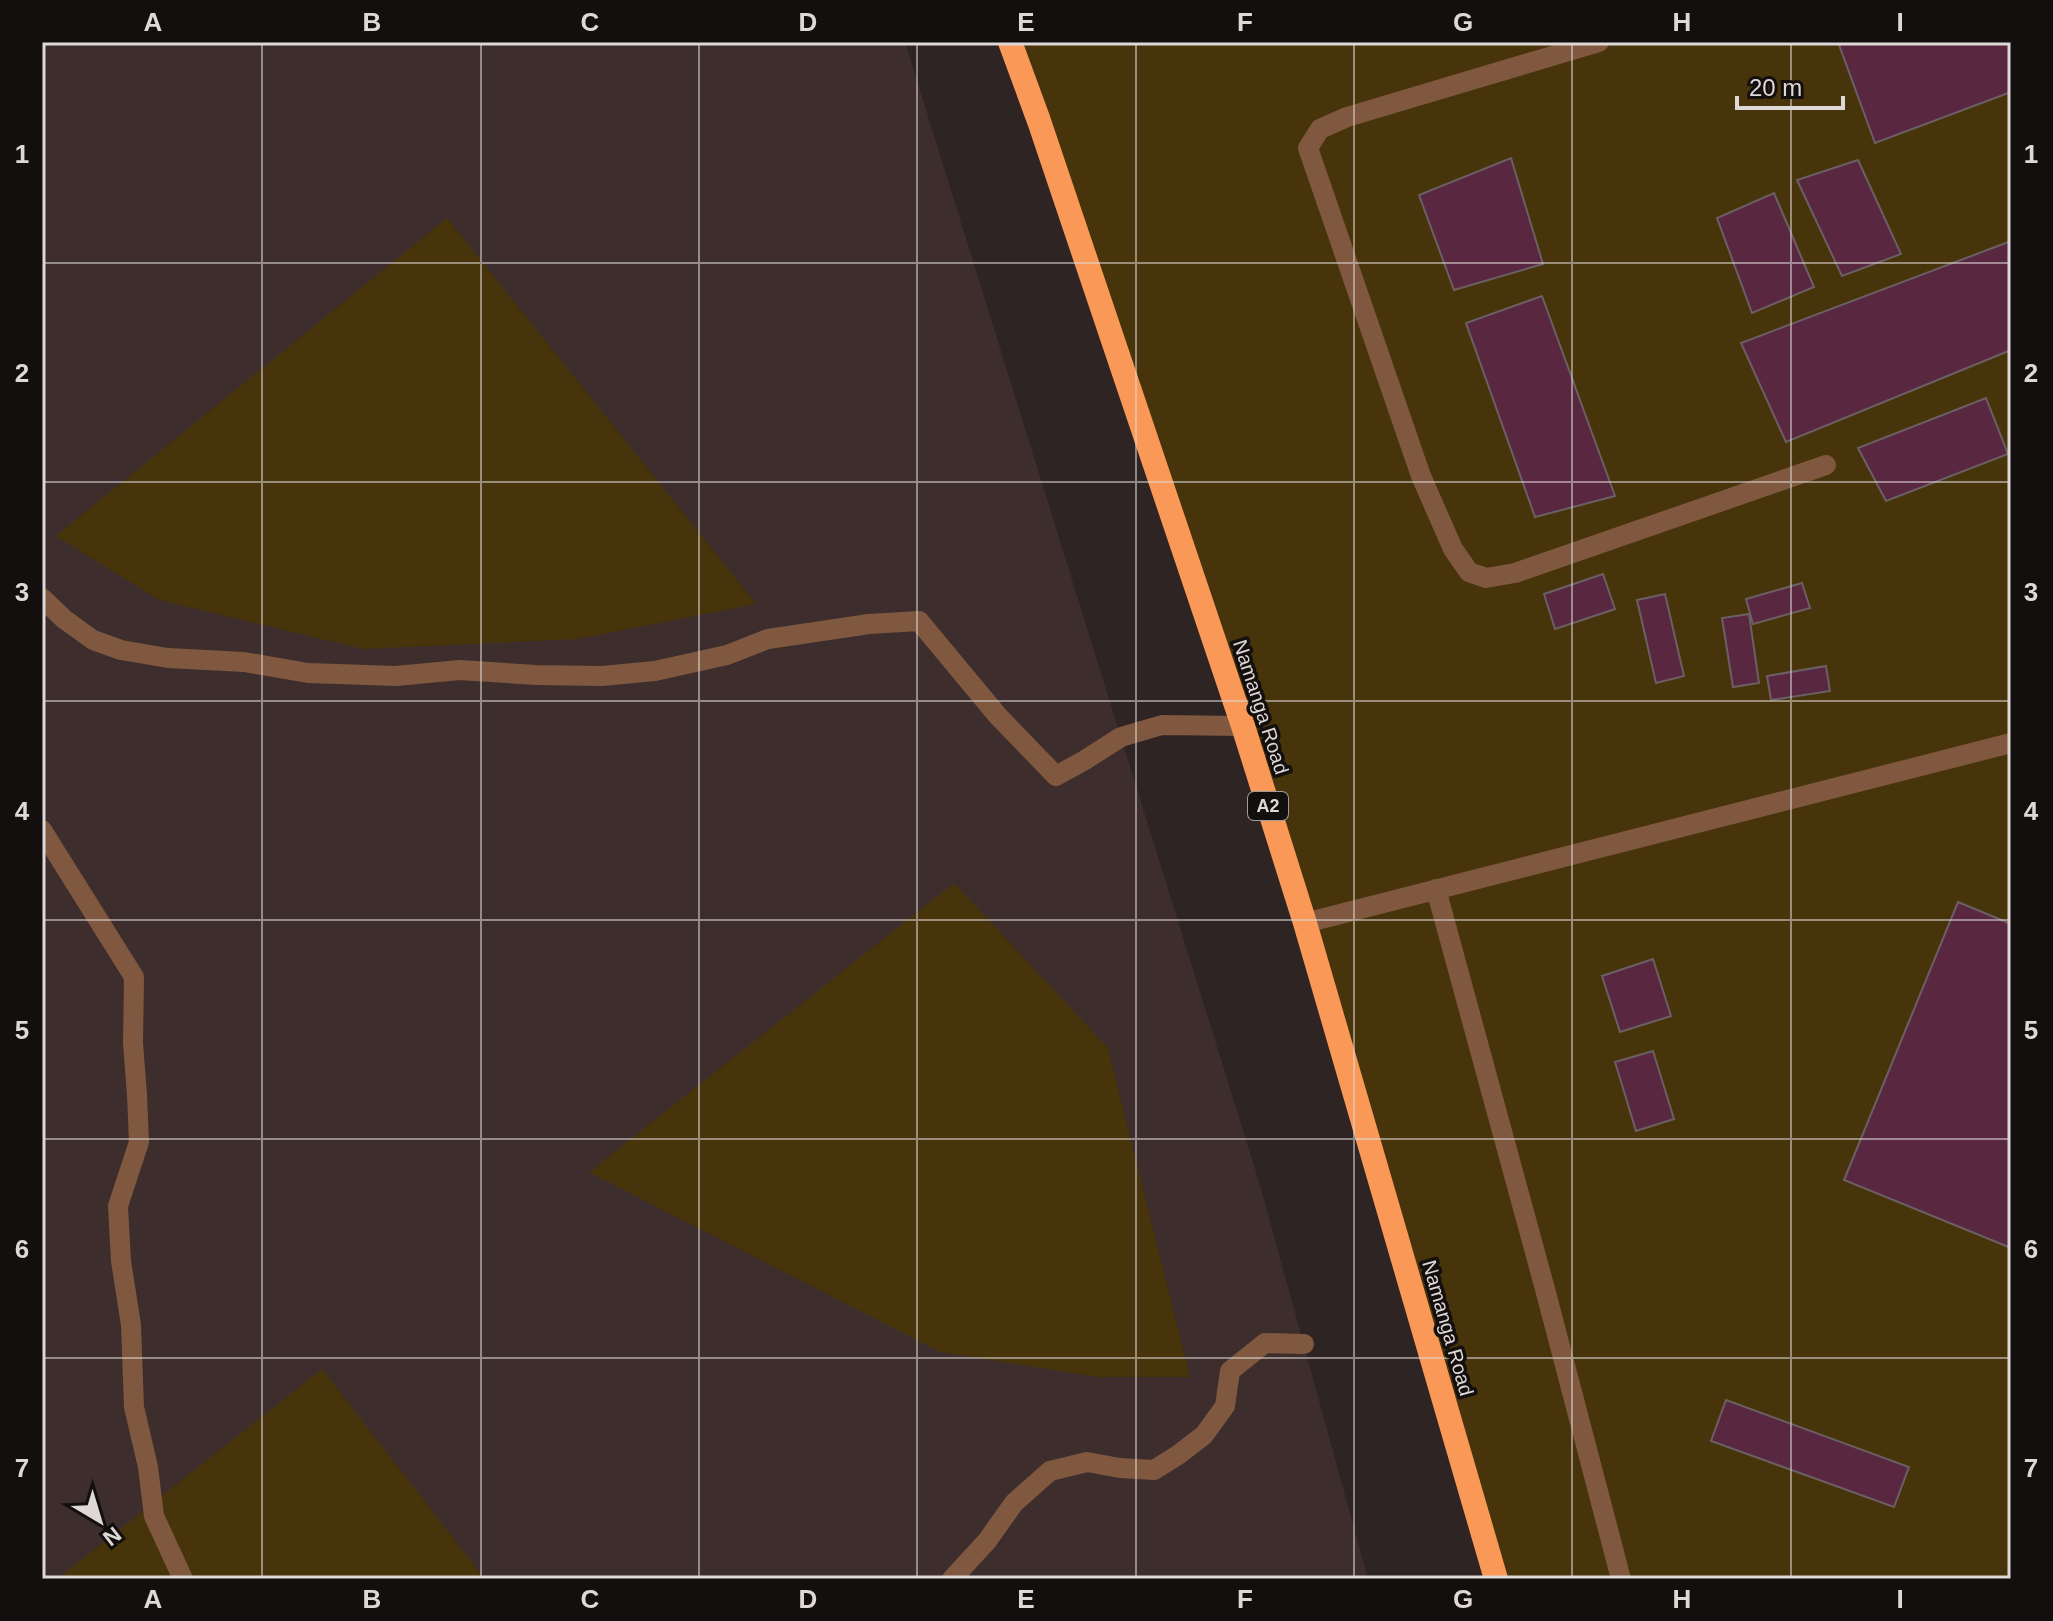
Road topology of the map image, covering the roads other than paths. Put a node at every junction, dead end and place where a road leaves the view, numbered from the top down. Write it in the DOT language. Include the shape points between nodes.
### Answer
graph roads {
  1 [pos="1010,42"];
  2 [pos="1599,42"];
  3 [pos="1826,465"];
  4 [pos="42,598"];
  5 [pos="1243,726"];
  6 [pos="2011,743"];
  7 [pos="42,830"];
  8 [pos="1436,889"];
  9 [pos="1305,923"];
  10 [pos="1304,1344"];
  11 [pos="183,1579"];
  12 [pos="952,1579"];
  13 [pos="1496,1579"];
  14 [pos="1621,1579"];
  1 -- 5 [label="highway, Namanga Road / A2"];
  2 -- 3 [label="street" via="1347,117 1320,129 1308,148 1421,476 1453,549 1469,572 1486,578 1515,573"];
  4 -- 5 [label="street" via="93,640 121,650 308,673 396,676 460,670 602,676 655,671 727,655 768,639 919,621 1056,776 1121,737 1162,725"];
  5 -- 9 [label="highway, Namanga Road / A2"];
  6 -- 8 [label="street"];
  7 -- 11 [label="street" via="134,977 139,1142 118,1206 121,1261 131,1325 134,1407 154,1516"];
  8 -- 9 [label="street"];
  8 -- 14 [label="street"];
  9 -- 13 [label="highway, Namanga Road / A2"];
  10 -- 12 [label="street" via="1265,1343 1230,1371 1225,1406 1211,1426 1154,1470 1087,1462 1050,1471 1014,1503"];
}
